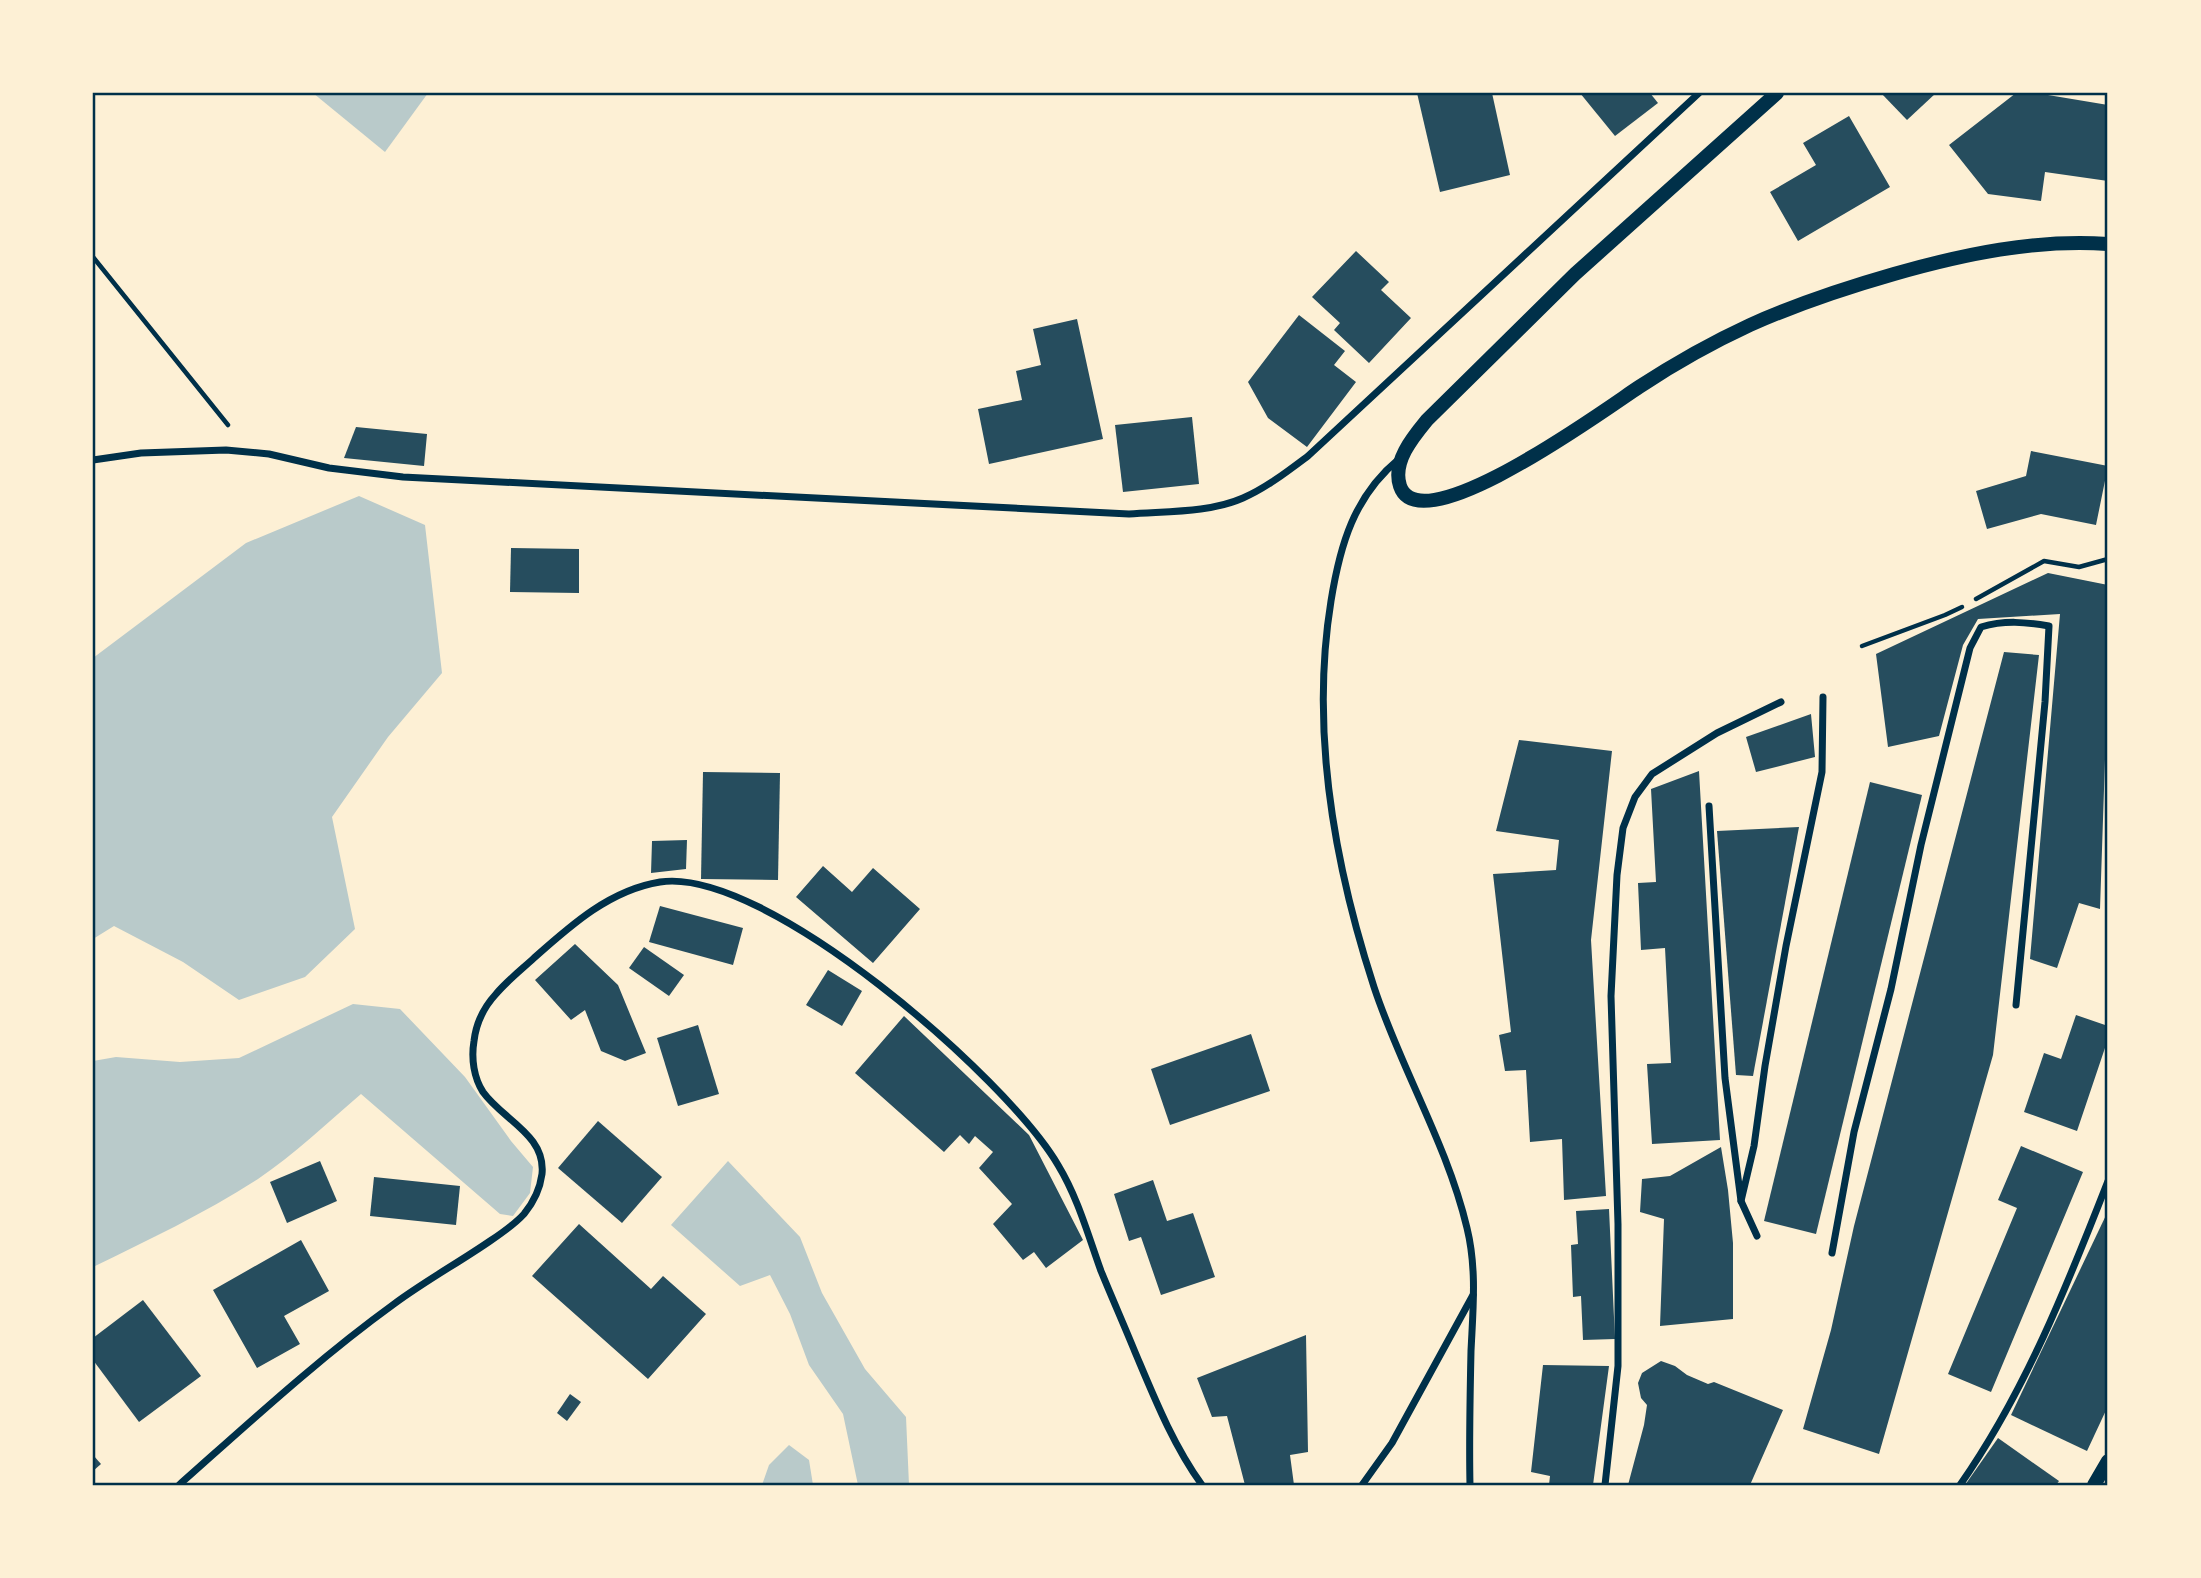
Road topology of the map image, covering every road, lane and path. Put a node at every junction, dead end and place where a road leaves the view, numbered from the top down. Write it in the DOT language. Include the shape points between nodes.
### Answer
graph roads {
  1 [pos="1699,93"];
  2 [pos="1777,93"];
  3 [pos="2108,244"];
  4 [pos="93,257"];
  5 [pos="250,452"];
  6 [pos="1402,457"];
  7 [pos="93,460"];
  8 [pos="1823,698"];
  9 [pos="1781,702"];
  10 [pos="1709,806"];
  11 [pos="2016,1005"];
  12 [pos="2108,1181"];
  13 [pos="1741,1201"];
  14 [pos="1757,1236"];
  15 [pos="1832,1253"];
  16 [pos="1474,1292"];
  17 [pos="2108,1461"];
  18 [pos="179,1485"];
  19 [pos="1202,1485"];
  20 [pos="1362,1485"];
  21 [pos="1470,1485"];
  22 [pos="1605,1485"];
  23 [pos="1960,1485"];
  24 [pos="2094,1485"];
  1 -- 5 [label="street" via="1308,456 1243,498 1219,505 1129,514 403,477"];
  2 -- 6 [label="main road" via="1574,274 1427,420"];
  3 -- 6 [label="main road" via="2043,244 1950,258 1807,300 1693,354 1524,463 1447,497 1415,500 1405,495 1399,476"];
  4 -- 5 [label="path"];
  5 -- 7 [label="street" via="141,453"];
  6 -- 16 [label="street" via="1369,490 1343,544 1335,574 1324,647 1328,779 1341,862 1363,948 1389,1027 1449,1168 1467,1227"];
  8 -- 13 [label="street" via="1822,772"];
  9 -- 22 [label="street" via="1717,733 1652,774 1635,797 1623,828 1611,996 1618,1366"];
  10 -- 13 [label="street" via="1725,1078"];
  11 -- 15 [label="street" via="2049,626 2000,621 1981,627 1970,648 1854,1132"];
  12 -- 23 [label="street" via="2024,1379"];
  13 -- 14 [label="street"];
  16 -- 20 [label="street" via="1392,1443"];
  16 -- 21 [label="street"];
  17 -- 24 [label="main road"];
  18 -- 19 [label="street" via="317,1362 524,1214 536,1196 542,1160 535,1142 485,1095 478,1081 473,1046 485,1010 493,996 594,909 648,885 677,881 758,906 840,957 930,1028 1027,1121 1073,1194 1150,1389"];
}
